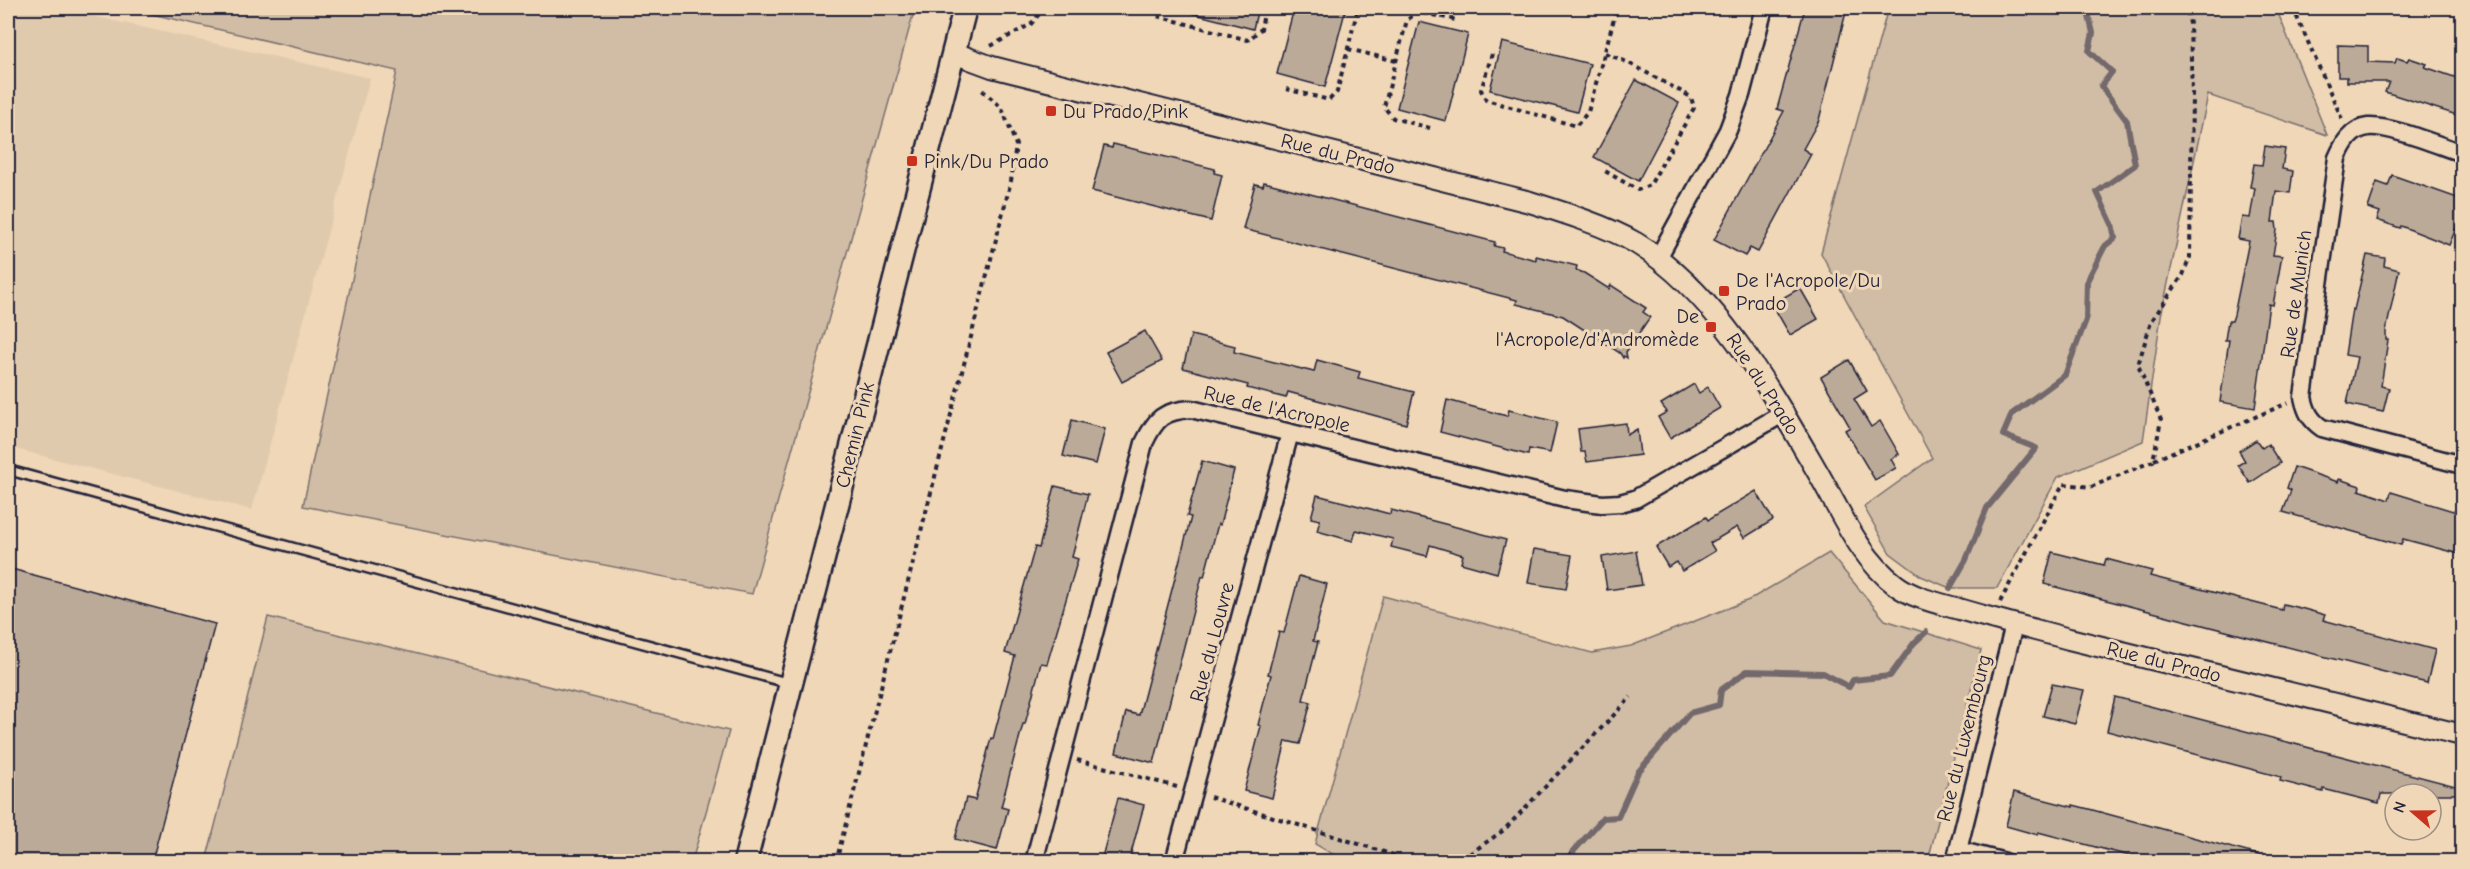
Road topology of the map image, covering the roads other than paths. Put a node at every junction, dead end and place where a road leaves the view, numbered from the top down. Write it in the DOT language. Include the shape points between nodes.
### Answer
graph roads {
  1 [pos="965,8"];
  2 [pos="1764,8"];
  3 [pos="954,53"];
  4 [pos="2463,153"];
  5 [pos="1658,258"];
  6 [pos="1784,413"];
  7 [pos="1290,433"];
  8 [pos="2463,465"];
  9 [pos="8,470"];
  10 [pos="2014,625"];
  11 [pos="791,684"];
  12 [pos="2463,735"];
  13 [pos="1956,856"];
  14 [pos="745,861"];
  15 [pos="1034,861"];
  16 [pos="1174,861"];
  17 [pos="2005,861"];
  1 -- 3 [label="main road, Chemin Pink"];
  2 -- 5 [label="street" via="1728,130"];
  3 -- 5 [label="street, Rue du Prado" via="992,67 1530,202 1626,238"];
  3 -- 11 [label="main road, Chemin Pink"];
  4 -- 8 [label="street, Rue de Munich" via="2383,129 2368,127 2349,136 2337,158 2303,397 2309,416 2322,428"];
  5 -- 6 [label="street, Rue du Prado" via="1682,278 1724,325"];
  6 -- 7 [label="street, Rue de l'Acropole" via="1652,490 1620,503 1602,504 1565,499"];
  6 -- 10 [label="street, Rue du Prado" via="1878,571 1899,587 1929,600"];
  7 -- 15 [label="street, Rue de l'Acropole" via="1191,409 1174,410 1152,426 1144,443"];
  7 -- 16 [label="street, Rue du Louvre"];
  9 -- 11 [label="lane"];
  10 -- 12 [label="street, Rue du Prado"];
  10 -- 13 [label="street, Rue du Luxembourg"];
  11 -- 14 [label="main road, Chemin Pink"];
  13 -- 17 [label="street"];
}
